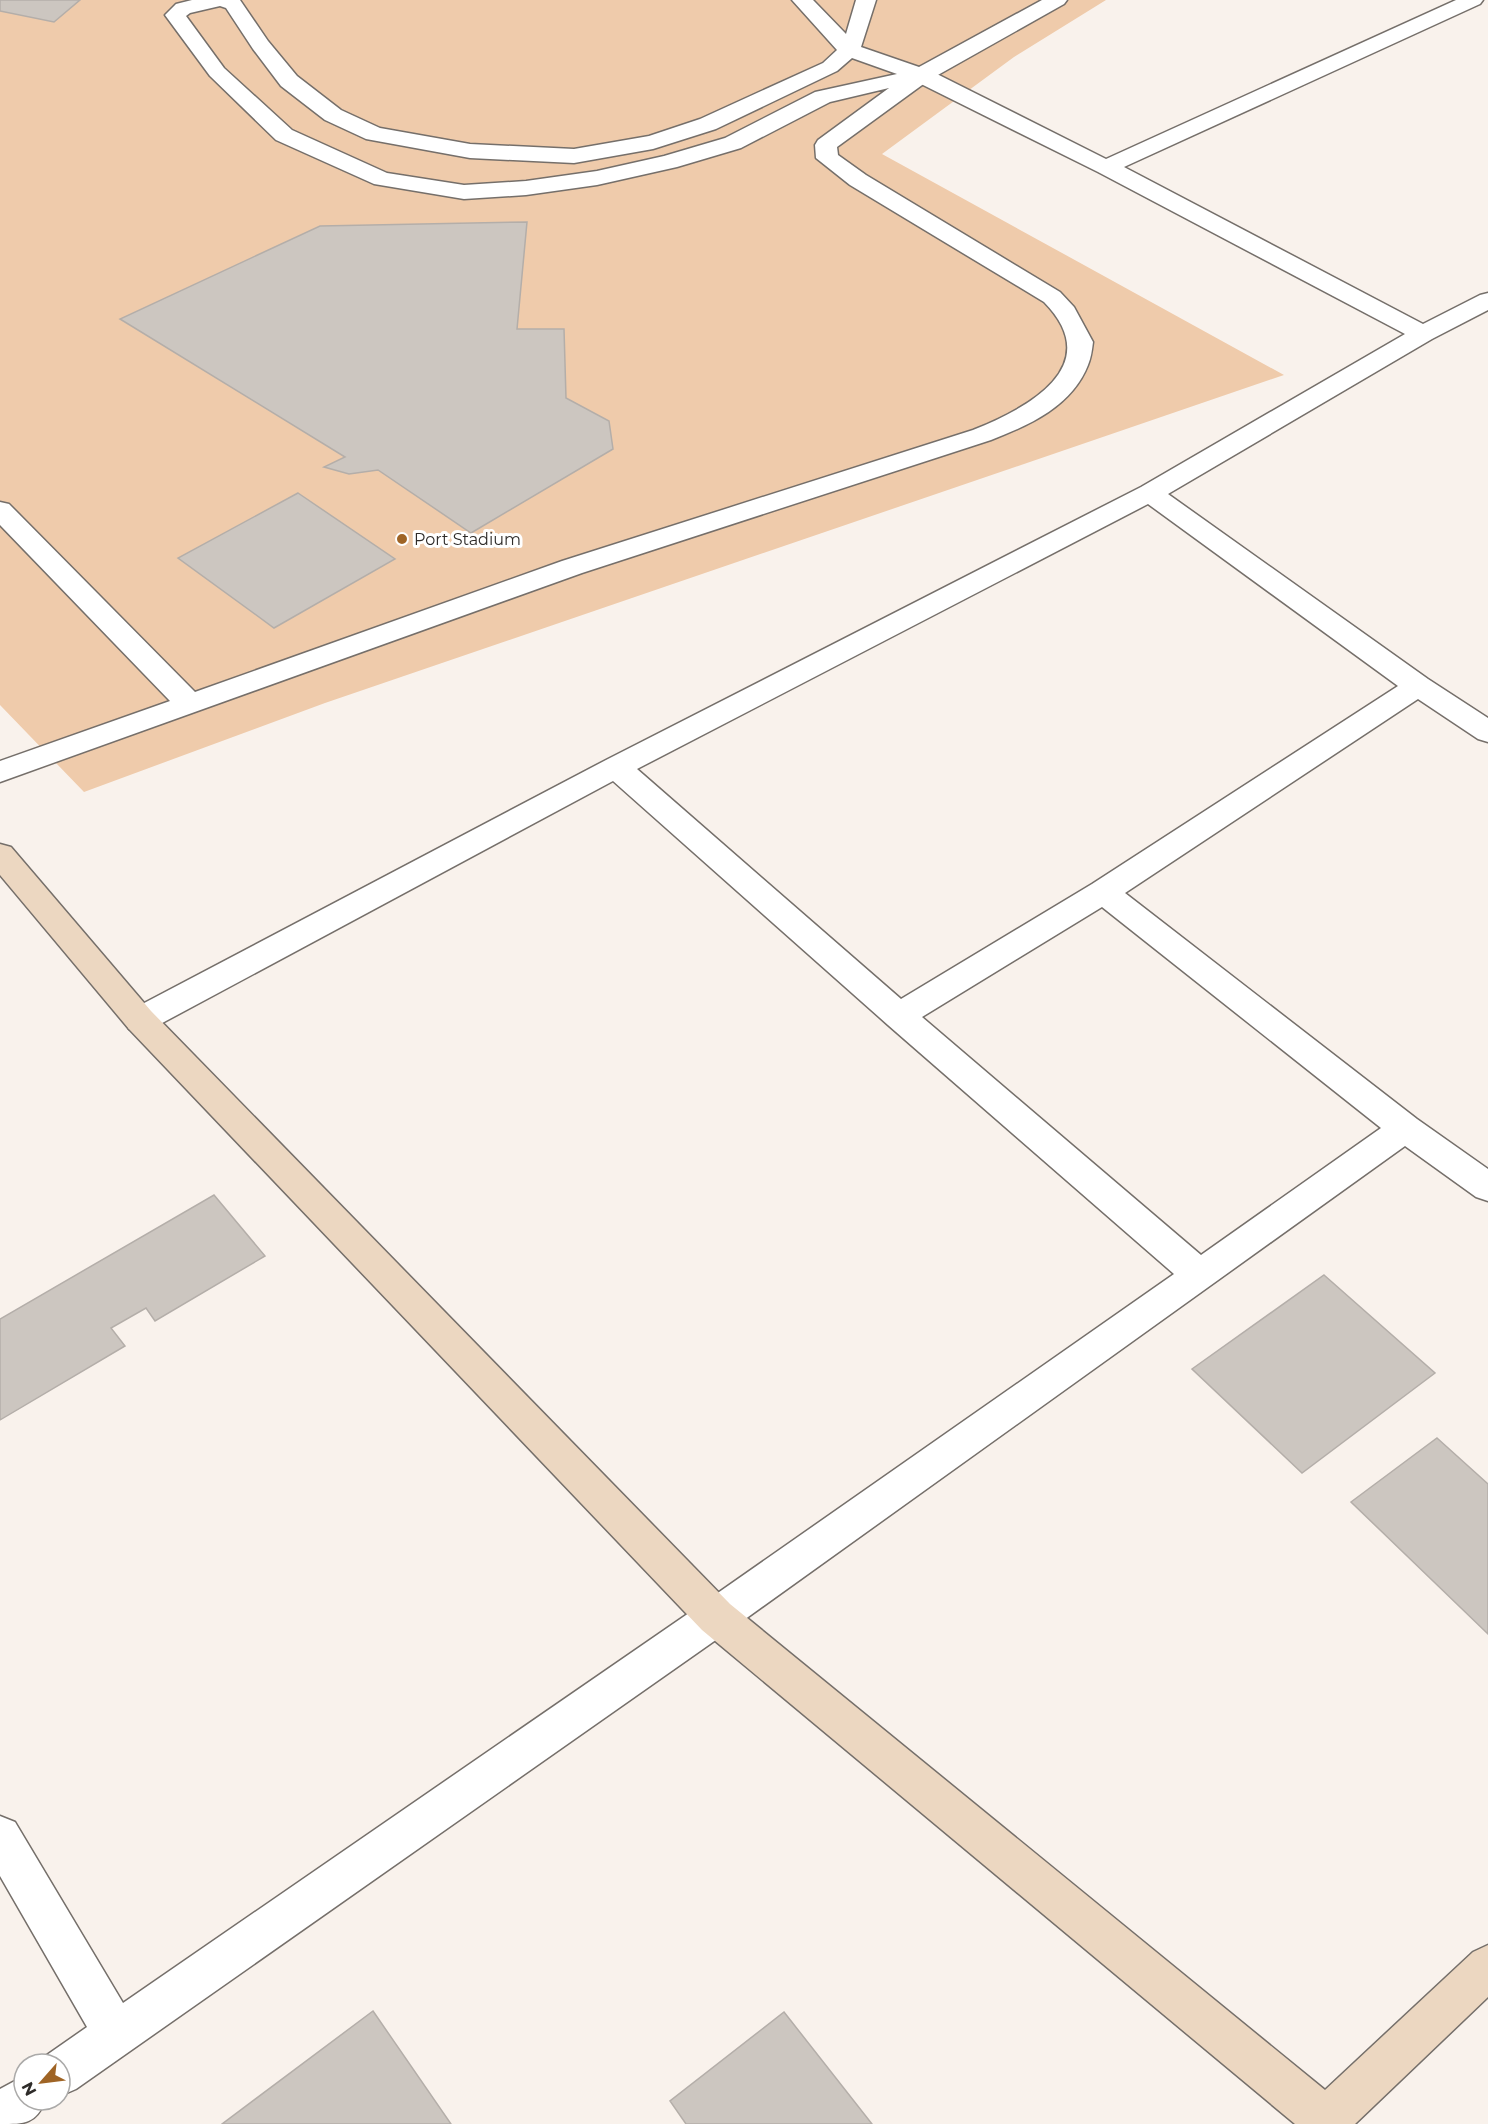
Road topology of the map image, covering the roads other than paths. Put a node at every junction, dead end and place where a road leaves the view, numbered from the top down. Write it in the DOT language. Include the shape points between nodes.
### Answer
graph roads {
  1 [pos="221,0"];
  2 [pos="802,0"];
  3 [pos="866,0"];
  4 [pos="1057,0"];
  5 [pos="1473,0"];
  6 [pos="849,50"];
  7 [pos="921,75"];
  8 [pos="1107,167"];
  9 [pos="1487,302"];
  10 [pos="1423,334"];
  11 [pos="1150,493"];
  12 [pos="0,510"];
  13 [pos="1419,686"];
  14 [pos="189,704"];
  15 [pos="1488,732"];
  16 [pos="616,767"];
  17 [pos="0,772"];
  18 [pos="0,855"];
  19 [pos="1103,892"];
  20 [pos="899,1016"];
  21 [pos="140,1020"];
  22 [pos="1405,1128"];
  23 [pos="1488,1187"];
  24 [pos="1200,1275"];
  25 [pos="716,1617"];
  26 [pos="0,1836"];
  27 [pos="1488,1967"];
  28 [pos="116,2034"];
  29 [pos="72,2065"];
  30 [pos="1326,2122"];
  1 -- 6 [label="street" via="233,4 289,81 333,115 374,134 471,151 574,156 653,142 708,124 830,67"];
  1 -- 7 [label="street" via="183,8 175,15 217,72 284,135 382,179 464,192 585,180 669,162 733,143 823,97"];
  2 -- 6 [label="street"];
  3 -- 6 [label="street"];
  4 -- 7 [label="street"];
  5 -- 8 [label="street"];
  6 -- 7 [label="street"];
  7 -- 8 [label="street"];
  7 -- 14 [label="street" via="826,145 827,158 1052,297 1062,307 1081,342 1076,365 1064,386 1050,399 1008,426 572,567"];
  8 -- 10 [label="street"];
  9 -- 10 [label="street"];
  10 -- 11 [label="street"];
  11 -- 13 [label="street"];
  11 -- 16 [label="street"];
  12 -- 14 [label="street"];
  13 -- 15 [label="street"];
  13 -- 19 [label="street"];
  14 -- 17 [label="street"];
  16 -- 20 [label="street"];
  16 -- 21 [label="street"];
  18 -- 21 [label="main road"];
  19 -- 20 [label="street"];
  19 -- 22 [label="street"];
  20 -- 24 [label="street"];
  21 -- 25 [label="main road"];
  22 -- 23 [label="street"];
  22 -- 24 [label="street"];
  24 -- 25 [label="street"];
  25 -- 28 [label="street"];
  25 -- 30 [label="main road"];
  26 -- 28 [label="street"];
  27 -- 30 [label="main road"];
  28 -- 29 [label="street"];
}
